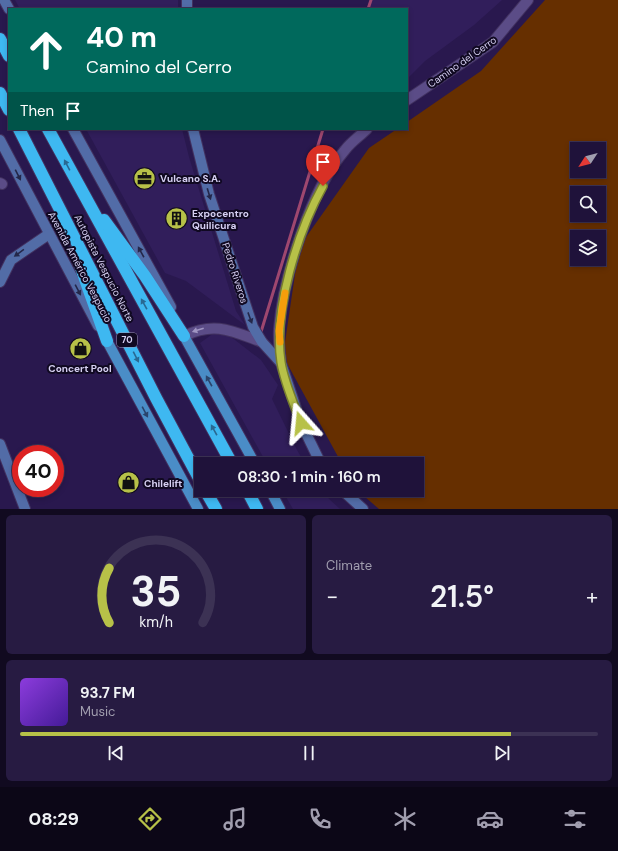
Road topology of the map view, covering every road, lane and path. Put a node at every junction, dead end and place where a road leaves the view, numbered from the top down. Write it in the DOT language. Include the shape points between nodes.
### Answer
graph roads {
  1 [pos="528,0"];
  2 [pos="0,39"];
  3 [pos="8,54"];
  4 [pos="0,93"];
  5 [pos="408,99"];
  6 [pos="8,108"];
  7 [pos="20,130"];
  8 [pos="49,130"];
  9 [pos="74,130"];
  10 [pos="193,130"];
  11 [pos="366,130"];
  12 [pos="0,140"];
  13 [pos="56,197"];
  14 [pos="86,200"];
  15 [pos="49,234"];
  16 [pos="0,282"];
  17 [pos="184,336"];
  18 [pos="107,340"];
  19 [pos="262,342"];
  20 [pos="281,363"];
  21 [pos="0,444"];
  22 [pos="228,457"];
  23 [pos="251,457"];
  24 [pos="318,457"];
  25 [pos="194,469"];
  26 [pos="210,497"];
  27 [pos="251,497"];
  28 [pos="274,497"];
  29 [pos="350,497"];
  30 [pos="25,509"];
  31 [pos="198,509"];
  32 [pos="216,509"];
  33 [pos="257,509"];
  34 [pos="280,509"];
  35 [pos="363,509"];
  1 -- 5 [label="street, Camino del Cerro" via="493,42"];
  2 -- 3 [label="highway"];
  4 -- 6 [label="highway"];
  7 -- 13 [label="highway, Autopista Vespucio Norte / 70"];
  14 -- 8 [label="highway, Autopista Vespucio Norte, one-way"];
  17 -- 9 [label="street, one-way"];
  10 -- 19 [label="street, Pedro Riveros, one-way" via="209,194 246,308"];
  11 -- 20 [label="street" via="345,150 329,174 304,228 282,306 279,331"];
  12 -- 15 [label="street, Avenida Américo Vespucio, one-way"];
  13 -- 18 [label="highway"];
  13 -- 25 [label="highway, Autopista Vespucio Norte / 70, one-way"];
  14 -- 17 [label="highway" via="111,228"];
  22 -- 14 [label="highway, Autopista Vespucio Norte, one-way"];
  15 -- 16 [label="street, one-way" via="11,260"];
  15 -- 18 [label="street, Avenida Américo Vespucio, one-way"];
  19 -- 17 [label="street, one-way" via="215,327"];
  23 -- 17 [label="main road, one-way"];
  18 -- 31 [label="main road, Avenida Américo Vespucio, one-way"];
  19 -- 20 [label="street, Pedro Riveros"];
  20 -- 24 [label="street" via="301,423"];
  21 -- 30 [label="street"];
  26 -- 32 [label="highway"];
  27 -- 33 [label="highway"];
  28 -- 34 [label="main road"];
  29 -- 35 [label="street"];
}
